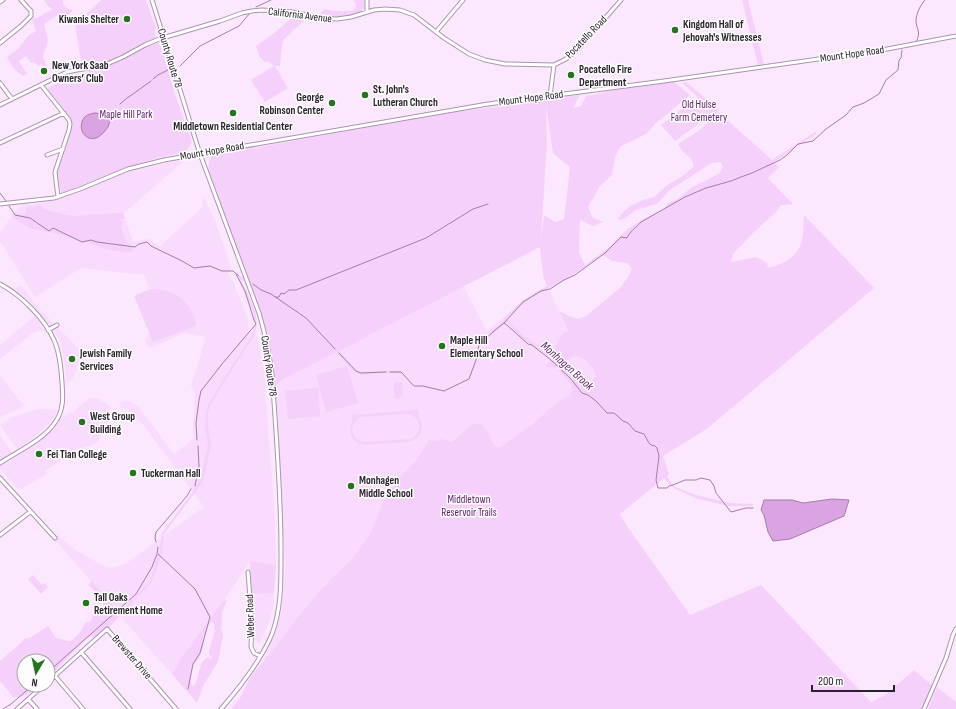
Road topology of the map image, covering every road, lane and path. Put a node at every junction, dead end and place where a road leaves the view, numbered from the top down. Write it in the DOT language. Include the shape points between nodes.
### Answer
graph roads {
  1 [pos="3,0"];
  2 [pos="21,0"];
  3 [pos="152,0"];
  4 [pos="367,0"];
  5 [pos="463,0"];
  6 [pos="621,0"];
  7 [pos="0,2"];
  8 [pos="367,11"];
  9 [pos="436,32"];
  10 [pos="956,36"];
  11 [pos="164,38"];
  12 [pos="0,43"];
  13 [pos="554,65"];
  14 [pos="0,83"];
  15 [pos="41,85"];
  16 [pos="550,96"];
  17 [pos="12,99"];
  18 [pos="0,105"];
  19 [pos="64,113"];
  20 [pos="0,144"];
  21 [pos="62,149"];
  22 [pos="200,154"];
  23 [pos="47,155"];
  24 [pos="58,197"];
  25 [pos="0,204"];
  26 [pos="0,284"];
  27 [pos="57,325"];
  28 [pos="48,330"];
  29 [pos="0,463"];
  30 [pos="0,478"];
  31 [pos="30,512"];
  32 [pos="0,535"];
  33 [pos="55,538"];
  34 [pos="248,572"];
  35 [pos="956,629"];
  36 [pos="81,652"];
  37 [pos="260,656"];
  38 [pos="56,675"];
  39 [pos="56,677"];
  40 [pos="35,693"];
  41 [pos="28,699"];
  42 [pos="17,709"];
  43 [pos="37,709"];
  44 [pos="84,709"];
  45 [pos="130,709"];
  46 [pos="176,709"];
  47 [pos="221,709"];
  48 [pos="924,709"];
  1 -- 7 [label="street"];
  2 -- 12 [label="street" via="31,12 31,16"];
  3 -- 11 [label="street, County Route 78"];
  4 -- 8 [label="street"];
  5 -- 9 [label="street"];
  6 -- 13 [label="street, Pocatello Road" via="579,48 566,60"];
  8 -- 9 [label="street, California Avenue" via="405,11 419,17"];
  8 -- 11 [label="street, California Avenue" via="336,19 282,11 252,11"];
  9 -- 13 [label="street, California Avenue" via="469,54 494,63"];
  10 -- 16 [label="street, Mount Hope Road" via="882,50"];
  11 -- 15 [label="street, California Avenue" via="110,63 71,71"];
  11 -- 22 [label="street, County Route 78"];
  13 -- 16 [label="street, Pocatello Road"];
  14 -- 17 [label="street"];
  15 -- 17 [label="street, California Avenue"];
  15 -- 19 [label="street"];
  16 -- 22 [label="street, Mount Hope Road" via="488,104"];
  17 -- 18 [label="street, California Avenue"];
  19 -- 20 [label="street"];
  19 -- 21 [label="street" via="70,126"];
  21 -- 23 [label="street"];
  21 -- 24 [label="street" via="55,172"];
  22 -- 24 [label="street, Mount Hope Road" via="128,169"];
  22 -- 37 [label="street, County Route 78" via="259,314 270,356 280,493 281,584 277,618"];
  24 -- 25 [label="street, Mount Hope Road"];
  26 -- 28 [label="street" via="29,306"];
  27 -- 28 [label="street"];
  28 -- 29 [label="street" via="56,345 60,366 63,390 61,411 55,423 41,437"];
  30 -- 31 [label="street"];
  31 -- 32 [label="street"];
  31 -- 33 [label="street"];
  34 -- 37 [label="street, Weber Road" via="251,647 254,653"];
  35 -- 48 [label="street"];
  36 -- 38 [label="street, Brewster Drive"];
  36 -- 45 [label="street"];
  36 -- 46 [label="street, Brewster Drive" via="107,629"];
  37 -- 47 [label="street, County Route 78"];
  39 -- 44 [label="street"];
  40 -- 41 [label="street"];
  41 -- 42 [label="street"];
  41 -- 43 [label="street"];
}
